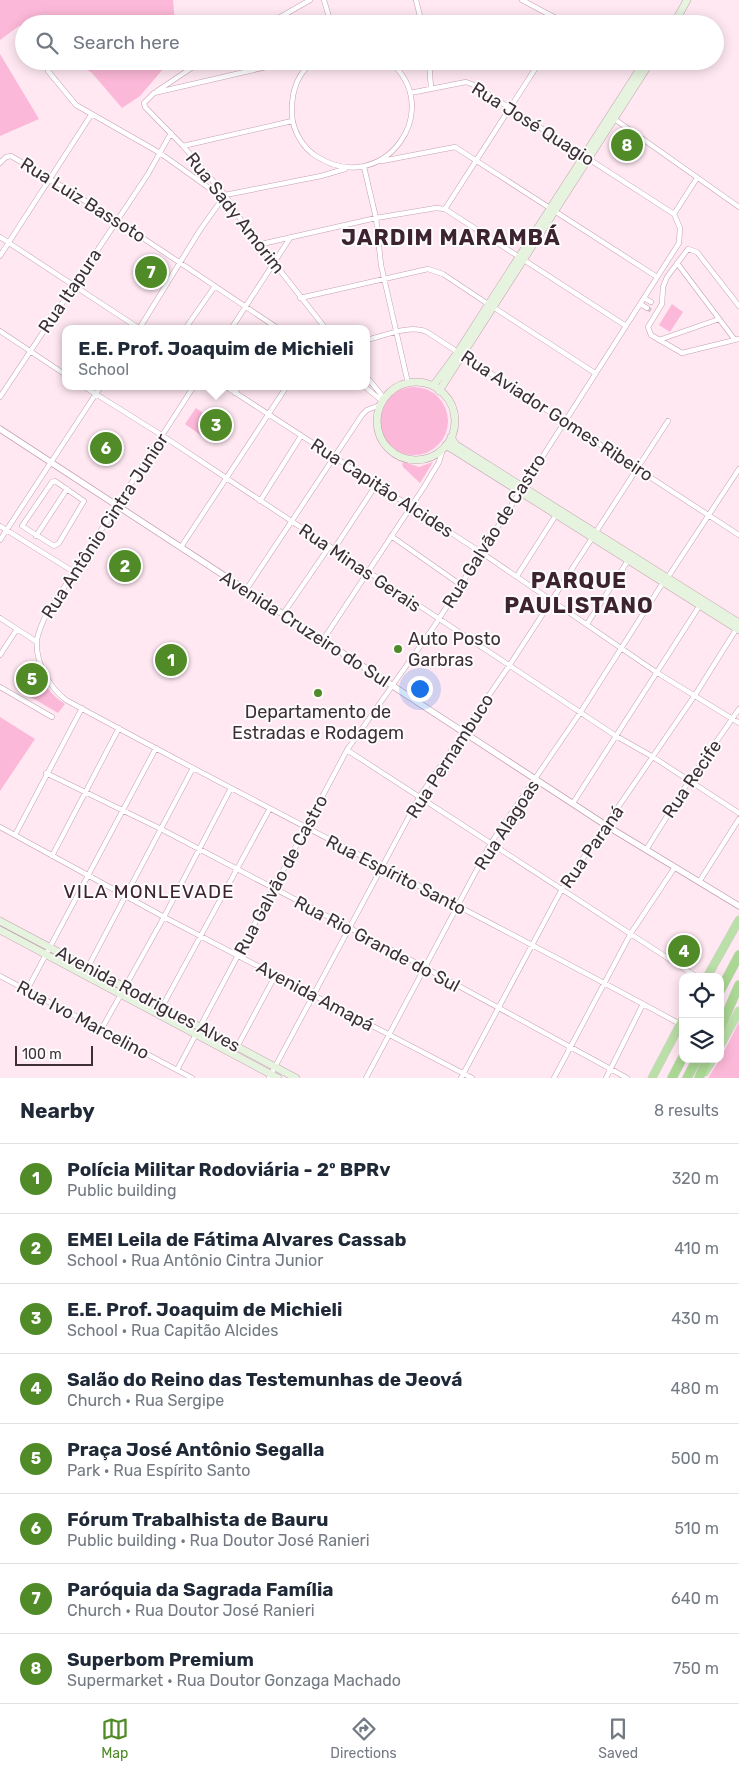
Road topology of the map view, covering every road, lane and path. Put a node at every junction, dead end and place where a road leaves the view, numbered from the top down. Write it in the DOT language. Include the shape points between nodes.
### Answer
graph roads {
  1 [pos="310,0"];
  2 [pos="324,0"];
  3 [pos="416,0"];
  4 [pos="522,0"];
  5 [pos="682,0"];
  6 [pos="686,0"];
  7 [pos="284,15"];
  8 [pos="328,15"];
  9 [pos="420,15"];
  10 [pos="550,15"];
  11 [pos="674,15"];
  12 [pos="678,15"];
  13 [pos="188,70"];
  14 [pos="253,70"];
  15 [pos="305,70"];
  16 [pos="396,70"];
  17 [pos="430,70"];
  18 [pos="534,70"];
  19 [pos="642,70"];
  20 [pos="48,71"];
  21 [pos="431,88"];
  22 [pos="154,93"];
  23 [pos="410,93"];
  24 [pos="510,108"];
  25 [pos="91,114"];
  26 [pos="612,117"];
  27 [pos="292,121"];
  28 [pos="171,133"];
  29 [pos="183,146"];
  30 [pos="160,153"];
  31 [pos="586,157"];
  32 [pos="382,160"];
  33 [pos="477,160"];
  34 [pos="0,163"];
  35 [pos="345,168"];
  36 [pos="364,168"];
  37 [pos="697,178"];
  38 [pos="51,179"];
  39 [pos="224,197"];
  40 [pos="739,207"];
  41 [pos="445,209"];
  42 [pos="553,210"];
  43 [pos="674,214"];
  44 [pos="376,218"];
  45 [pos="117,220"];
  46 [pos="0,237"];
  47 [pos="290,238"];
  48 [pos="9,243"];
  49 [pos="257,245"];
  50 [pos="0,256"];
  51 [pos="522,257"];
  52 [pos="180,262"];
  53 [pos="677,263"];
  54 [pos="275,264"];
  55 [pos="657,277"];
  56 [pos="384,278"];
  57 [pos="73,286"];
  58 [pos="214,286"];
  59 [pos="300,298"];
  60 [pos="644,298"];
  61 [pos="640,304"];
  62 [pos="246,306"];
  63 [pos="491,306"];
  64 [pos="655,306"];
  65 [pos="739,306"];
  66 [pos="647,308"];
  67 [pos="719,318"];
  68 [pos="133,325"];
  69 [pos="141,325"];
  70 [pos="188,325"];
  71 [pos="234,325"];
  72 [pos="274,325"];
  73 [pos="322,325"];
  74 [pos="626,326"];
  75 [pos="0,331"];
  76 [pos="396,333"];
  77 [pos="370,339"];
  78 [pos="737,339"];
  79 [pos="659,340"];
  80 [pos="30,351"];
  81 [pos="460,353"];
  82 [pos="62,372"];
  83 [pos="595,373"];
  84 [pos="370,382"];
  85 [pos="408,383"];
  86 [pos="436,388"];
  87 [pos="89,390"];
  88 [pos="99,390"];
  89 [pos="192,390"];
  90 [pos="231,390"];
  91 [pos="237,390"];
  92 [pos="284,390"];
  93 [pos="368,390"];
  94 [pos="235,393"];
  95 [pos="96,395"];
  96 [pos="0,398"];
  97 [pos="382,402"];
  98 [pos="268,415"];
  99 [pos="564,421"];
  100 [pos="668,421"];
  101 [pos="0,429"];
  102 [pos="163,436"];
  103 [pos="302,436"];
  104 [pos="451,437"];
  105 [pos="444,447"];
  106 [pos="334,457"];
  107 [pos="52,463"];
  108 [pos="637,469"];
  109 [pos="739,469"];
  110 [pos="226,479"];
  111 [pos="376,485"];
  112 [pos="67,489"];
  113 [pos="520,489"];
  114 [pos="260,500"];
  115 [pos="116,506"];
  116 [pos="411,506"];
  117 [pos="556,515"];
  118 [pos="708,516"];
  119 [pos="291,522"];
  120 [pos="0,526"];
  121 [pos="6,530"];
  122 [pos="36,536"];
  123 [pos="391,536"];
  124 [pos="594,536"];
  125 [pos="739,536"];
  126 [pos="0,540"];
  127 [pos="46,542"];
  128 [pos="181,547"];
  129 [pos="329,547"];
  130 [pos="334,549"];
  131 [pos="40,551"];
  132 [pos="482,553"];
  133 [pos="629,559"];
  134 [pos="74,572"];
  135 [pos="367,572"];
  136 [pos="517,576"];
  137 [pos="666,579"];
  138 [pos="461,585"];
  139 [pos="246,590"];
  140 [pos="550,601"];
  141 [pos="700,605"];
  142 [pos="283,614"];
  143 [pos="0,618"];
  144 [pos="438,620"];
  145 [pos="587,624"];
  146 [pos="738,627"];
  147 [pos="16,629"];
  148 [pos="323,640"];
  149 [pos="37,642"];
  150 [pos="622,648"];
  151 [pos="0,654"];
  152 [pos="509,666"];
  153 [pos="44,672"];
  154 [pos="656,672"];
  155 [pos="393,686"];
  156 [pos="0,687"];
  157 [pos="695,696"];
  158 [pos="82,708"];
  159 [pos="739,709"];
  160 [pos="580,713"];
  161 [pos="52,717"];
  162 [pos="733,719"];
  163 [pos="739,723"];
  164 [pos="119,728"];
  165 [pos="464,733"];
  166 [pos="616,736"];
  167 [pos="156,748"];
  168 [pos="347,750"];
  169 [pos="653,757"];
  170 [pos="193,768"];
  171 [pos="46,773"];
  172 [pos="536,780"];
  173 [pos="689,780"];
  174 [pos="231,788"];
  175 [pos="86,791"];
  176 [pos="420,796"];
  177 [pos="573,803"];
  178 [pos="123,810"];
  179 [pos="269,810"];
  180 [pos="739,813"];
  181 [pos="739,819"];
  182 [pos="607,826"];
  183 [pos="0,827"];
  184 [pos="306,828"];
  185 [pos="161,830"];
  186 [pos="15,835"];
  187 [pos="491,843"];
  188 [pos="646,850"];
  189 [pos="199,851"];
  190 [pos="52,856"];
  191 [pos="382,866"];
  192 [pos="674,867"];
  193 [pos="236,870"];
  194 [pos="88,876"];
  195 [pos="699,882"];
  196 [pos="562,889"];
  197 [pos="274,890"];
  198 [pos="127,897"];
  199 [pos="456,906"];
  200 [pos="739,906"];
  201 [pos="164,917"];
  202 [pos="739,920"];
  203 [pos="0,921"];
  204 [pos="348,929"];
  205 [pos="0,930"];
  206 [pos="631,933"];
  207 [pos="200,936"];
  208 [pos="532,945"];
  209 [pos="49,950"];
  210 [pos="239,955"];
  211 [pos="739,955"];
  212 [pos="88,967"];
  213 [pos="424,968"];
  214 [pos="692,973"];
  215 [pos="709,973"];
  216 [pos="0,976"];
  217 [pos="275,976"];
  218 [pos="739,978"];
  219 [pos="604,983"];
  220 [pos="724,983"];
  221 [pos="739,985"];
  222 [pos="27,990"];
  223 [pos="124,990"];
  224 [pos="314,996"];
  225 [pos="643,1004"];
  226 [pos="724,1006"];
  227 [pos="162,1007"];
  228 [pos="498,1008"];
  229 [pos="739,1011"];
  230 [pos="679,1020"];
  231 [pos="724,1020"];
  232 [pos="679,1025"];
  233 [pos="198,1027"];
  234 [pos="101,1030"];
  235 [pos="194,1034"];
  236 [pos="390,1035"];
  237 [pos="724,1039"];
  238 [pos="237,1047"];
  239 [pos="570,1049"];
  240 [pos="680,1063"];
  241 [pos="695,1063"];
  242 [pos="706,1063"];
  243 [pos="710,1063"];
  244 [pos="275,1067"];
  245 [pos="611,1069"];
  246 [pos="177,1070"];
  247 [pos="462,1076"];
  248 [pos="273,1077"];
  249 [pos="192,1078"];
  250 [pos="296,1078"];
  251 [pos="366,1078"];
  252 [pos="472,1078"];
  253 [pos="554,1078"];
  254 [pos="606,1078"];
  255 [pos="627,1078"];
  256 [pos="652,1078"];
  257 [pos="672,1078"];
  258 [pos="687,1078"];
  259 [pos="700,1078"];
  1 -- 7 [label="street"];
  2 -- 8 [label="street"];
  3 -- 9 [label="street"];
  4 -- 10 [label="street"];
  5 -- 11 [label="main road"];
  6 -- 12 [label="main road"];
  13 -- 22 [label="street"];
  14 -- 22 [label="street"];
  15 -- 27 [label="street" via="296,82 291,101"];
  16 -- 23 [label="street"];
  17 -- 21 [label="street"];
  18 -- 24 [label="street"];
  19 -- 26 [label="main road"];
  20 -- 25 [label="street" via="68,98"];
  21 -- 23 [label="street, Rua José Quagio"];
  21 -- 24 [label="street, Rua José Quagio" via="466,82"];
  22 -- 28 [label="street, Rua Sady Amorim" via="146,100 145,107"];
  23 -- 32 [label="street" via="412,112 408,131 397,148"];
  24 -- 31 [label="street, Rua José Quagio"];
  24 -- 33 [label="street"];
  25 -- 30 [label="street"];
  25 -- 38 [label="street"];
  26 -- 31 [label="main road"];
  26 -- 37 [label="street"];
  27 -- 29 [label="street"];
  27 -- 35 [label="street" via="299,138 311,153 327,164"];
  28 -- 29 [label="street, Rua Sady Amorim"];
  28 -- 30 [label="street, Rua Itapura"];
  29 -- 39 [label="street, Rua Sady Amorim"];
  30 -- 39 [label="street"];
  30 -- 45 [label="street, Rua Itapura"];
  31 -- 42 [label="main road"];
  31 -- 43 [label="street, Rua José Quagio"];
  32 -- 33 [label="street" via="455,147"];
  32 -- 36 [label="street"];
  33 -- 41 [label="street"];
  33 -- 42 [label="street"];
  34 -- 38 [label="street, Rua Luiz Bassoto" via="6,156 11,156"];
  35 -- 36 [label="street"];
  35 -- 39 [label="street"];
  36 -- 44 [label="street"];
  37 -- 40 [label="street"];
  37 -- 43 [label="street"];
  38 -- 45 [label="street, Rua Luiz Bassoto"];
  38 -- 48 [label="street"];
  39 -- 49 [label="street, Rua Sady Amorim"];
  39 -- 52 [label="street"];
  41 -- 44 [label="street"];
  41 -- 51 [label="street"];
  42 -- 51 [label="main road"];
  42 -- 55 [label="street"];
  43 -- 55 [label="street, Rua Galvão de Castro" via="680,228 679,243"];
  44 -- 47 [label="street"];
  44 -- 56 [label="street"];
  45 -- 52 [label="street, Rua Luiz Bassoto"];
  45 -- 57 [label="street, Rua Itapura"];
  46 -- 48 [label="street"];
  47 -- 49 [label="street"];
  47 -- 54 [label="street"];
  48 -- 50 [label="street"];
  48 -- 57 [label="street"];
  49 -- 54 [label="street, Rua Sady Amorim"];
  51 -- 63 [label="main road"];
  51 -- 74 [label="street"];
  52 -- 58 [label="street, Rua Luiz Bassoto"];
  52 -- 69 [label="street"];
  53 -- 64 [label="street" via="663,287 662,304"];
  53 -- 65 [label="street" via="686,250 694,250"];
  53 -- 67 [label="street"];
  54 -- 59 [label="street, Rua Sady Amorim"];
  54 -- 62 [label="street"];
  55 -- 60 [label="street, Rua Galvão de Castro"];
  56 -- 59 [label="street"];
  56 -- 63 [label="street" via="435,270"];
  56 -- 76 [label="street"];
  57 -- 68 [label="street"];
  57 -- 80 [label="street, Rua Itapura"];
  58 -- 62 [label="street, Rua Luiz Bassoto"];
  58 -- 70 [label="street"];
  59 -- 73 [label="street, Rua Sady Amorim"];
  60 -- 61 [label="street, Rua Galvão de Castro"];
  60 -- 64 [label="street"];
  61 -- 66 [label="street"];
  61 -- 74 [label="street, Rua Galvão de Castro"];
  62 -- 71 [label="street"];
  62 -- 72 [label="street, Rua Luiz Bassoto"];
  63 -- 81 [label="main road"];
  63 -- 83 [label="street"];
  64 -- 79 [label="street" via="648,331"];
  67 -- 78 [label="street"];
  67 -- 79 [label="street"];
  74 -- 83 [label="street, Rua Galvão de Castro"];
  75 -- 80 [label="street"];
  76 -- 77 [label="street, Rua Aviador Gomes Ribeiro"];
  76 -- 81 [label="street, Rua Aviador Gomes Ribeiro" via="420,328"];
  76 -- 85 [label="street"];
  78 -- 79 [label="street" via="684,353"];
  80 -- 82 [label="street"];
  80 -- 96 [label="street, Rua Itapura"];
  81 -- 86 [label="main road"];
  81 -- 99 [label="street, Rua Aviador Gomes Ribeiro"];
  83 -- 99 [label="street, Rua Galvão de Castro"];
  84 -- 97 [label="street"];
  85 -- 86 [label="main road"];
  85 -- 97 [label="main road" via="398,386"];
  86 -- 104 [label="main road" via="449,400 453,409"];
  87 -- 95 [label="street, Rua Minas Gerais"];
  88 -- 95 [label="street"];
  89 -- 102 [label="street, Rua Antônio Cintra Junior"];
  90 -- 94 [label="street, Rua Capitão Alcides"];
  91 -- 94 [label="street"];
  92 -- 98 [label="street"];
  93 -- 97 [label="street"];
  94 -- 98 [label="street, Rua Capitão Alcides"];
  95 -- 102 [label="street, Rua Minas Gerais"];
  95 -- 107 [label="street"];
  97 -- 105 [label="main road" via="377,415 380,436 394,452 419,459 434,455"];
  97 -- 106 [label="street" via="362,415"];
  98 -- 103 [label="street, Rua Capitão Alcides"];
  98 -- 110 [label="street"];
  99 -- 108 [label="street, Rua Aviador Gomes Ribeiro"];
  99 -- 113 [label="street, Rua Galvão de Castro"];
  100 -- 108 [label="street, Rua Pernambuco"];
  101 -- 107 [label="street, Avenida Cruzeiro do Sul"];
  102 -- 110 [label="street, Rua Minas Gerais"];
  102 -- 115 [label="street, Rua Antônio Cintra Junior"];
  103 -- 106 [label="street, Rua Capitão Alcides"];
  103 -- 114 [label="street"];
  104 -- 105 [label="main road"];
  104 -- 113 [label="main road" via="456,445"];
  105 -- 113 [label="main road"];
  105 -- 116 [label="street" via="439,462"];
  106 -- 111 [label="street, Rua Capitão Alcides"];
  106 -- 119 [label="street"];
  107 -- 115 [label="street, Avenida Cruzeiro do Sul"];
  107 -- 121 [label="street"];
  108 -- 118 [label="street, Rua Aviador Gomes Ribeiro"];
  108 -- 124 [label="street, Rua Pernambuco"];
  109 -- 118 [label="street, Rua Alagoas"];
  110 -- 114 [label="street, Rua Minas Gerais"];
  110 -- 128 [label="street"];
  111 -- 116 [label="street, Rua Capitão Alcides"];
  111 -- 130 [label="street"];
  112 -- 122 [label="street"];
  112 -- 122 [label="street" via="53,481 23,523 23,528"];
  112 -- 127 [label="street" via="84,504 56,546"];
  113 -- 117 [label="main road"];
  113 -- 124 [label="main road"];
  113 -- 132 [label="street, Rua Galvão de Castro"];
  114 -- 119 [label="street, Rua Minas Gerais"];
  115 -- 128 [label="street, Avenida Cruzeiro do Sul"];
  115 -- 134 [label="street, Rua Antônio Cintra Junior"];
  116 -- 123 [label="street"];
  116 -- 132 [label="street, Rua Capitão Alcides"];
  117 -- 124 [label="main road"];
  117 -- 136 [label="street"];
  118 -- 125 [label="street, Rua Aviador Gomes Ribeiro"];
  118 -- 137 [label="street, Rua Alagoas"];
  119 -- 129 [label="street, Rua Minas Gerais"];
  119 -- 139 [label="street"];
  120 -- 121 [label="street"];
  121 -- 126 [label="street"];
  121 -- 131 [label="street"];
  122 -- 127 [label="street"];
  123 -- 135 [label="street"];
  123 -- 138 [label="street"];
  124 -- 133 [label="main road"];
  124 -- 137 [label="main road"];
  124 -- 140 [label="street, Rua Pernambuco"];
  127 -- 131 [label="street"];
  128 -- 139 [label="street, Avenida Cruzeiro do Sul"];
  129 -- 130 [label="street, Rua Minas Gerais"];
  129 -- 142 [label="street"];
  130 -- 135 [label="street, Rua Minas Gerais"];
  131 -- 134 [label="street"];
  132 -- 136 [label="street, Rua Capitão Alcides"];
  132 -- 138 [label="street, Rua Galvão de Castro"];
  133 -- 137 [label="main road"];
  133 -- 145 [label="street"];
  134 -- 149 [label="street, Rua Antônio Cintra Junior" via="45,617"];
  135 -- 144 [label="street, Rua Minas Gerais"];
  135 -- 148 [label="street"];
  136 -- 140 [label="street, Rua Capitão Alcides"];
  137 -- 141 [label="main road"];
  137 -- 146 [label="main road"];
  137 -- 150 [label="street, Rua Alagoas"];
  138 -- 144 [label="street, Rua Galvão de Castro"];
  139 -- 142 [label="street, Avenida Cruzeiro do Sul"];
  140 -- 145 [label="street, Rua Capitão Alcides"];
  140 -- 152 [label="street, Rua Pernambuco"];
  141 -- 146 [label="main road"];
  141 -- 154 [label="street"];
  142 -- 148 [label="street, Avenida Cruzeiro do Sul"];
  143 -- 147 [label="street"];
  144 -- 152 [label="street, Rua Minas Gerais"];
  144 -- 155 [label="street, Rua Galvão de Castro"];
  145 -- 150 [label="street, Rua Capitão Alcides"];
  146 -- 157 [label="street, Rua Paraná"];
  147 -- 149 [label="street"];
  147 -- 151 [label="street"];
  148 -- 155 [label="street, Avenida Cruzeiro do Sul"];
  149 -- 153 [label="street, Rua Antônio Cintra Junior"];
  150 -- 154 [label="street, Rua Capitão Alcides"];
  150 -- 160 [label="street, Rua Alagoas"];
  152 -- 160 [label="street, Rua Minas Gerais"];
  152 -- 165 [label="street, Rua Pernambuco"];
  153 -- 158 [label="street, Rua Espírito Santo" via="58,694"];
  154 -- 157 [label="street, Rua Capitão Alcides"];
  154 -- 166 [label="street"];
  155 -- 165 [label="street, Avenida Cruzeiro do Sul"];
  155 -- 168 [label="street, Rua Galvão de Castro"];
  156 -- 161 [label="street"];
  157 -- 162 [label="street, Rua Capitão Alcides"];
  157 -- 169 [label="street, Rua Paraná"];
  158 -- 164 [label="street, Rua Espírito Santo"];
  158 -- 171 [label="street"];
  159 -- 162 [label="street, Rua Recife"];
  160 -- 166 [label="street, Rua Minas Gerais"];
  160 -- 172 [label="street, Rua Alagoas"];
  162 -- 163 [label="street, Rua Capitão Alcides"];
  162 -- 173 [label="street, Rua Recife"];
  164 -- 167 [label="street, Rua Espírito Santo"];
  164 -- 175 [label="street"];
  165 -- 172 [label="street, Avenida Cruzeiro do Sul"];
  165 -- 176 [label="street, Rua Pernambuco"];
  166 -- 169 [label="street, Rua Minas Gerais"];
  166 -- 177 [label="street"];
  167 -- 170 [label="street, Rua Espírito Santo"];
  167 -- 178 [label="street"];
  168 -- 176 [label="street"];
  168 -- 184 [label="street, Rua Galvão de Castro"];
  169 -- 173 [label="street, Rua Minas Gerais"];
  169 -- 182 [label="street, Rua Paraná"];
  170 -- 174 [label="street, Rua Espírito Santo"];
  170 -- 185 [label="street"];
  171 -- 175 [label="street, Rua Rio Grande do Sul"];
  171 -- 186 [label="street"];
  172 -- 177 [label="street, Avenida Cruzeiro do Sul"];
  172 -- 187 [label="street, Rua Alagoas"];
  173 -- 180 [label="street, Rua Minas Gerais"];
  173 -- 188 [label="street, Rua Recife"];
  174 -- 179 [label="street, Rua Espírito Santo"];
  174 -- 189 [label="street"];
  175 -- 178 [label="street, Rua Rio Grande do Sul"];
  175 -- 190 [label="street"];
  176 -- 187 [label="street"];
  176 -- 191 [label="street, Rua Pernambuco"];
  177 -- 182 [label="street, Avenida Cruzeiro do Sul"];
  178 -- 185 [label="street, Rua Rio Grande do Sul"];
  178 -- 194 [label="street"];
  179 -- 184 [label="street, Rua Espírito Santo"];
  179 -- 193 [label="street"];
  181 -- 195 [label="street"];
  182 -- 188 [label="street, Avenida Cruzeiro do Sul"];
  182 -- 196 [label="street, Rua Paraná"];
  183 -- 186 [label="street, Avenida Amapá"];
  184 -- 191 [label="street, Rua Espírito Santo"];
  184 -- 197 [label="street, Rua Galvão de Castro"];
  185 -- 189 [label="street, Rua Rio Grande do Sul"];
  185 -- 198 [label="street"];
  186 -- 190 [label="street, Avenida Amapá"];
  187 -- 196 [label="street"];
  187 -- 199 [label="street, Rua Alagoas"];
  188 -- 192 [label="street, Avenida Cruzeiro do Sul"];
  189 -- 193 [label="street, Rua Rio Grande do Sul"];
  189 -- 201 [label="street"];
  190 -- 194 [label="street, Avenida Amapá"];
  191 -- 199 [label="street, Rua Espírito Santo"];
  191 -- 204 [label="street, Rua Pernambuco"];
  192 -- 195 [label="street, Avenida Cruzeiro do Sul"];
  192 -- 206 [label="street"];
  193 -- 197 [label="street, Rua Rio Grande do Sul"];
  193 -- 207 [label="street"];
  194 -- 198 [label="street, Avenida Amapá"];
  194 -- 209 [label="street"];
  195 -- 200 [label="street, Avenida Cruzeiro do Sul"];
  196 -- 206 [label="street"];
  196 -- 208 [label="street, Rua Paraná"];
  197 -- 204 [label="street, Rua Rio Grande do Sul"];
  197 -- 210 [label="street, Rua Galvão de Castro"];
  198 -- 201 [label="street, Avenida Amapá"];
  198 -- 212 [label="street"];
  199 -- 208 [label="street, Rua Espírito Santo"];
  199 -- 213 [label="street, Rua Alagoas"];
  201 -- 207 [label="street, Avenida Amapá"];
  201 -- 223 [label="street"];
  202 -- 215 [label="highway"];
  203 -- 209 [label="main road, Avenida Rodrigues Alves"];
  204 -- 213 [label="street, Rua Rio Grande do Sul"];
  204 -- 224 [label="street, Rua Pernambuco"];
  205 -- 209 [label="main road, Avenida Rodrigues Alves"];
  206 -- 214 [label="street"];
  206 -- 219 [label="street"];
  207 -- 210 [label="street, Avenida Amapá"];
  207 -- 227 [label="street"];
  208 -- 219 [label="street, Rua Espírito Santo"];
  208 -- 228 [label="street, Rua Paraná"];
  209 -- 212 [label="main road, Avenida Rodrigues Alves"];
  209 -- 222 [label="street"];
  209 -- 223 [label="main road, Avenida Rodrigues Alves"];
  210 -- 217 [label="street, Avenida Amapá"];
  210 -- 233 [label="street, Rua Galvão de Castro"];
  211 -- 220 [label="highway"];
  212 -- 223 [label="main road, Avenida Rodrigues Alves"];
  213 -- 228 [label="street, Rua Rio Grande do Sul"];
  213 -- 236 [label="street, Rua Alagoas"];
  216 -- 222 [label="street, Rua Ivo Marcelino"];
  217 -- 224 [label="street, Avenida Amapá"];
  217 -- 238 [label="street"];
  218 -- 226 [label="highway"];
  219 -- 225 [label="street, Rua Espírito Santo"];
  219 -- 239 [label="street"];
  221 -- 231 [label="highway"];
  222 -- 234 [label="street, Rua Ivo Marcelino"];
  223 -- 227 [label="main road, Avenida Rodrigues Alves"];
  223 -- 234 [label="street"];
  223 -- 235 [label="main road, Avenida Rodrigues Alves"];
  224 -- 236 [label="street, Avenida Amapá"];
  224 -- 244 [label="street, Rua Pernambuco"];
  225 -- 230 [label="street, Rua Espírito Santo"];
  225 -- 245 [label="street"];
  227 -- 233 [label="main road, Avenida Rodrigues Alves"];
  228 -- 239 [label="street, Rua Rio Grande do Sul"];
  228 -- 247 [label="street, Rua Paraná"];
  229 -- 237 [label="highway"];
  232 -- 256 [label="highway"];
  233 -- 235 [label="street, Rua Galvão de Castro"];
  233 -- 238 [label="main road, Avenida Rodrigues Alves"];
  234 -- 246 [label="street, Rua Ivo Marcelino"];
  235 -- 246 [label="street, Rua Galvão de Castro"];
  235 -- 248 [label="main road, Avenida Rodrigues Alves"];
  236 -- 247 [label="street, Avenida Amapá"];
  236 -- 251 [label="street, Rua Alagoas"];
  238 -- 244 [label="main road, Avenida Rodrigues Alves"];
  239 -- 245 [label="street, Rua Rio Grande do Sul"];
  239 -- 253 [label="street"];
  240 -- 257 [label="highway"];
  241 -- 258 [label="highway"];
  242 -- 259 [label="highway"];
  243 -- 259 [label="highway"];
  244 -- 248 [label="street, Rua Pernambuco"];
  244 -- 250 [label="main road, Avenida Rodrigues Alves"];
  245 -- 254 [label="street"];
  245 -- 255 [label="street, Rua Rio Grande do Sul"];
  246 -- 249 [label="street, Rua Ivo Marcelino"];
  247 -- 252 [label="street, Avenida Amapá"];
}
